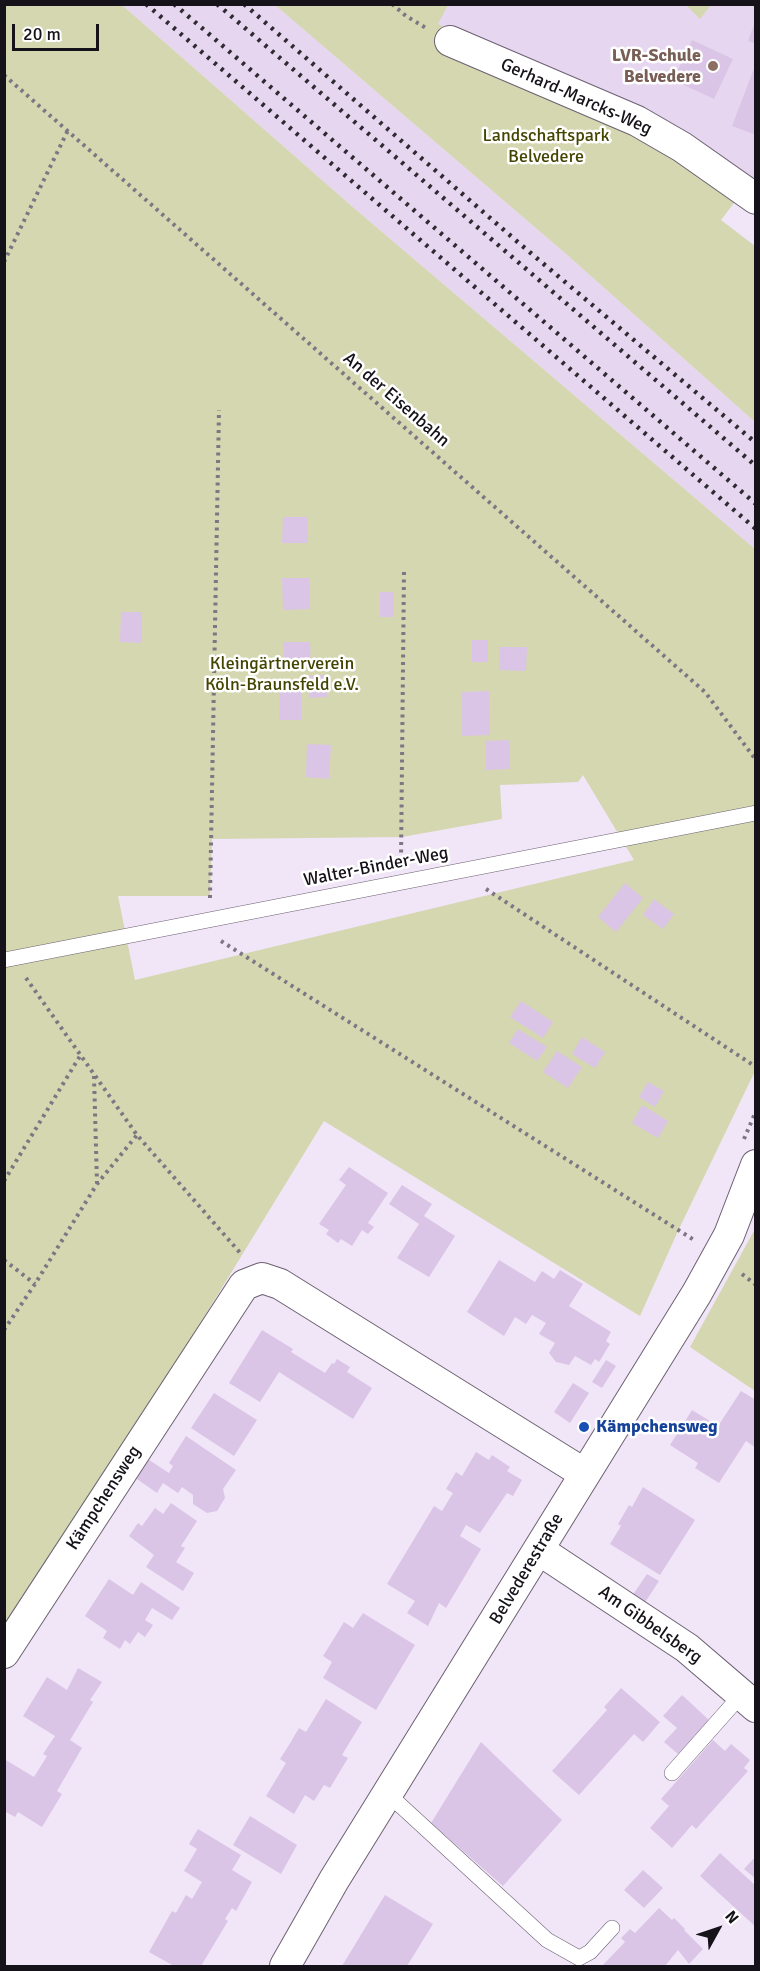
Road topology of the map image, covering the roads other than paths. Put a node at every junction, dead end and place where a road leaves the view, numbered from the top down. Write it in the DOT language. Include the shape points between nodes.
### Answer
graph roads {
  1 [pos="450,41"];
  2 [pos="756,199"];
  3 [pos="756,813"];
  4 [pos="7,959"];
  5 [pos="756,1165"];
  6 [pos="585,1474"];
  7 [pos="539,1550"];
  8 [pos="4,1653"];
  9 [pos="749,1700"];
  10 [pos="672,1773"];
  11 [pos="388,1794"];
  12 [pos="612,1929"];
  13 [pos="285,1966"];
  1 -- 2 [label="street, Gerhard-Marcks-Weg" via="638,121"];
  3 -- 4 [label="lane, Walter-Binder-Weg"];
  5 -- 6 [label="street, Belvederestraße" via="729,1235 697,1293"];
  6 -- 7 [label="street, Belvederestraße"];
  6 -- 8 [label="street, Kämpchensweg" via="280,1284 262,1278 244,1285"];
  7 -- 9 [label="street, Am Gibbelsberg" via="687,1648"];
  7 -- 11 [label="street, Belvederestraße"];
  9 -- 10 [label="lane"];
  11 -- 12 [label="lane" via="547,1940 579,1958"];
  11 -- 13 [label="street, Belvederestraße"];
}
